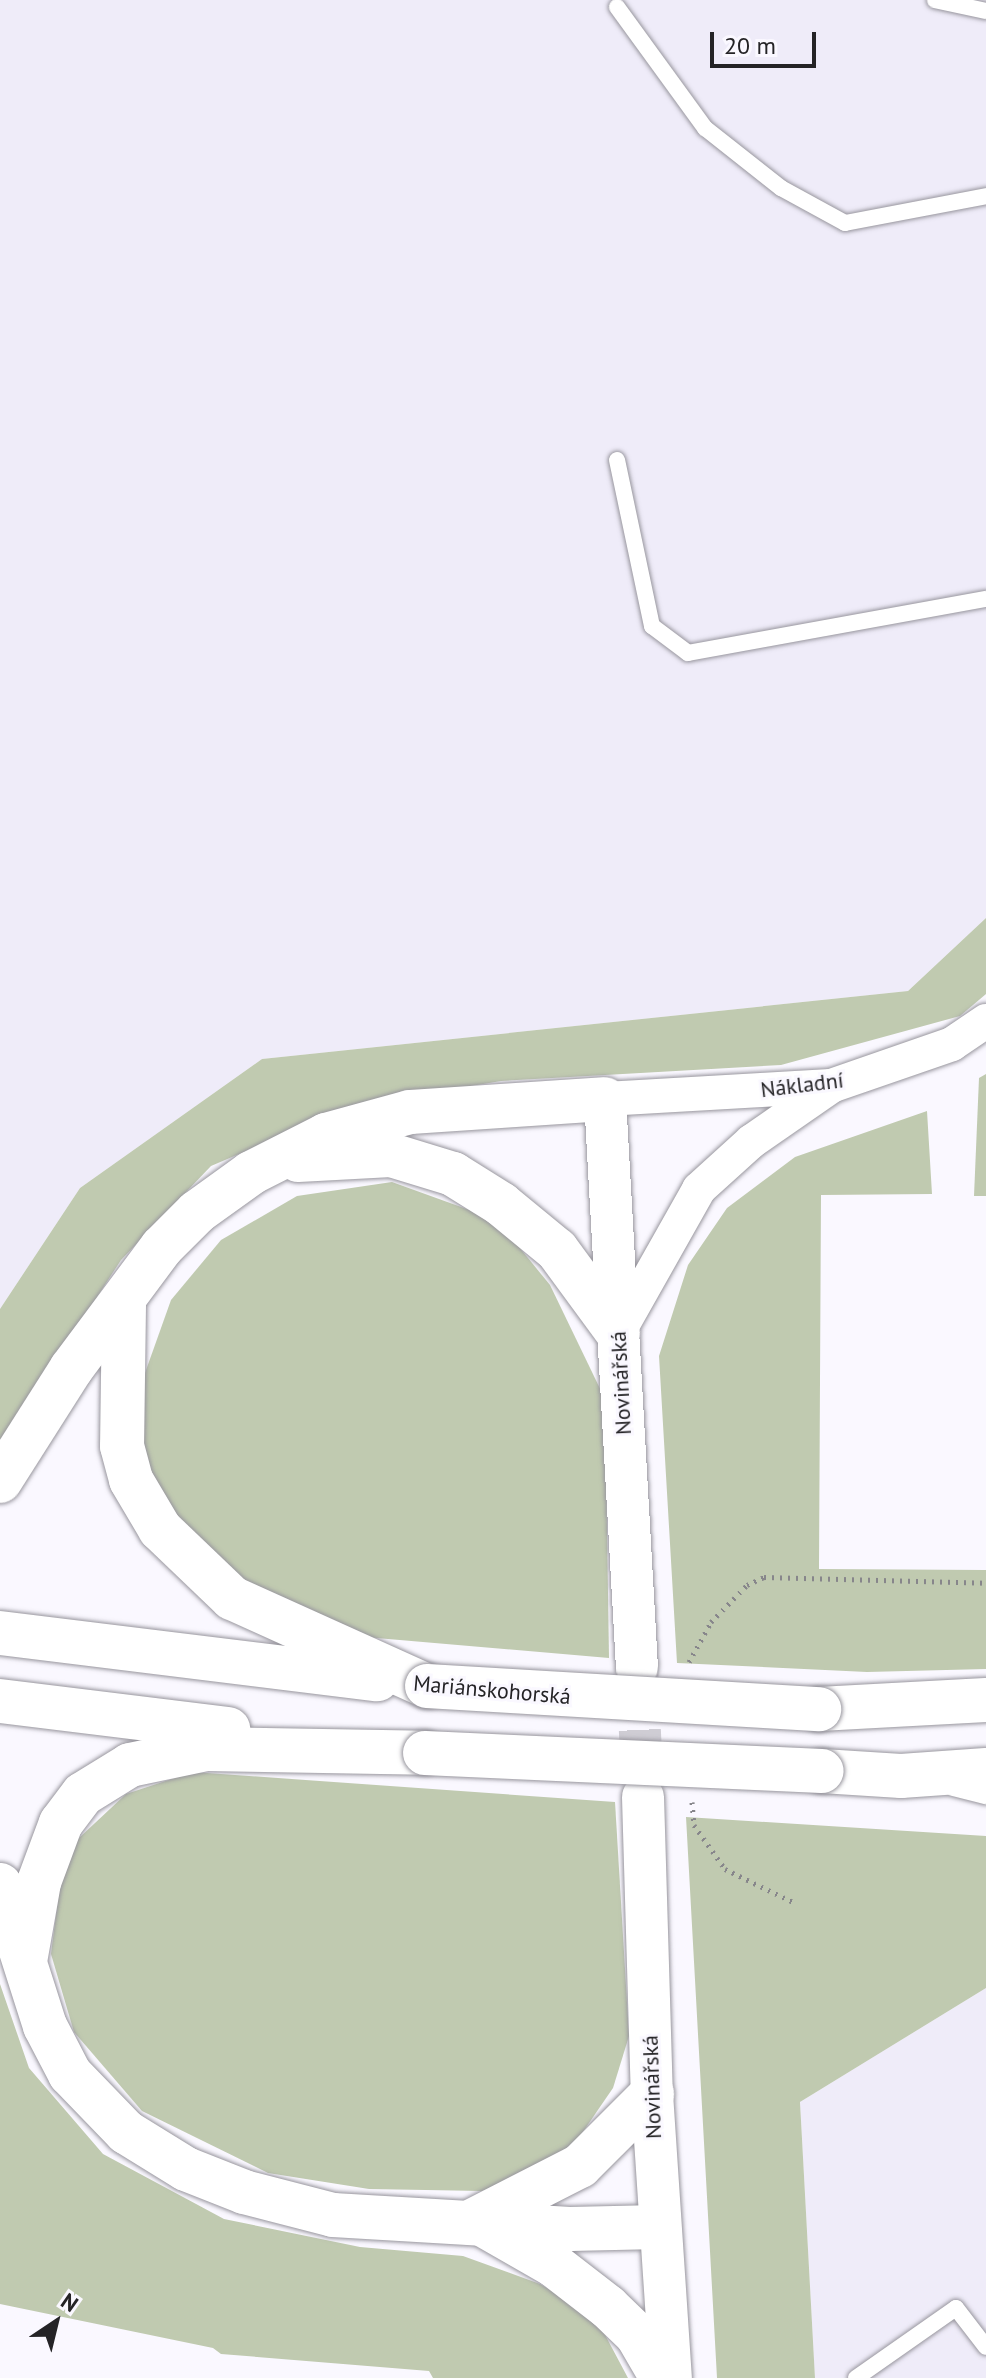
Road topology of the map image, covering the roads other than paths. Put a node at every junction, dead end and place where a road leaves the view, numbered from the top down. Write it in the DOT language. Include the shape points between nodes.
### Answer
graph roads {
  1 [pos="935,0"];
  2 [pos="617,7"];
  3 [pos="986,11"];
  4 [pos="986,196"];
  5 [pos="617,460"];
  6 [pos="986,599"];
  7 [pos="986,1021"];
  8 [pos="831,1086"];
  9 [pos="605,1099"];
  10 [pos="272,1162"];
  11 [pos="124,1305"];
  12 [pos="618,1333"];
  13 [pos="0,1481"];
  14 [pos="0,1633"];
  15 [pos="637,1667"];
  16 [pos="427,1686"];
  17 [pos="986,1700"];
  18 [pos="0,1701"];
  19 [pos="425,1753"];
  20 [pos="986,1770"];
  21 [pos="901,1776"];
  22 [pos="986,1796"];
  23 [pos="643,1797"];
  24 [pos="0,1885"];
  25 [pos="26,1958"];
  26 [pos="652,2094"];
  27 [pos="474,2220"];
  28 [pos="659,2227"];
  29 [pos="986,2347"];
  30 [pos="662,2378"];
  31 [pos="671,2378"];
  32 [pos="856,2378"];
  1 -- 3 [label="lane"];
  2 -- 4 [label="lane" via="705,128 781,188 845,223"];
  5 -- 6 [label="lane" via="652,626 688,653"];
  7 -- 8 [label="street, Nákladní" via="952,1044"];
  8 -- 9 [label="street, Nákladní"];
  8 -- 12 [label="street" via="752,1141 699,1189"];
  9 -- 10 [label="main road" via="410,1112 335,1132"];
  9 -- 12 [label="street, Novinářská"];
  10 -- 11 [label="main road" via="230,1186 179,1228"];
  10 -- 12 [label="main road" via="391,1155 453,1174 501,1204 557,1250"];
  11 -- 13 [label="main road" via="71,1369"];
  11 -- 16 [label="main road" via="122,1446 131,1480 160,1529 232,1598"];
  12 -- 15 [label="street, Novinářská"];
  14 -- 16 [label="main road, Mariánskohorská"];
  16 -- 17 [label="main road, Mariánskohorská, bridge" via="819,1709"];
  18 -- 19 [label="main road"];
  19 -- 21 [label="main road, bridge"];
  19 -- 25 [label="main road" via="206,1749 157,1756 120,1770 83,1794 61,1823 39,1882"];
  20 -- 21 [label="main road"];
  21 -- 22 [label="lane"];
  23 -- 26 [label="street, Novinářská"];
  24 -- 25 [label="main road"];
  25 -- 27 [label="main road" via="45,2026 70,2074 126,2132 157,2154 217,2183 305,2209 395,2221"];
  26 -- 27 [label="main road" via="580,2166"];
  26 -- 28 [label="street, Novinářská"];
  27 -- 28 [label="main road" via="570,2229"];
  27 -- 30 [label="main road" via="555,2266 608,2307 637,2335"];
  28 -- 31 [label="street, Novinářská"];
  29 -- 32 [label="lane" via="956,2308"];
}
